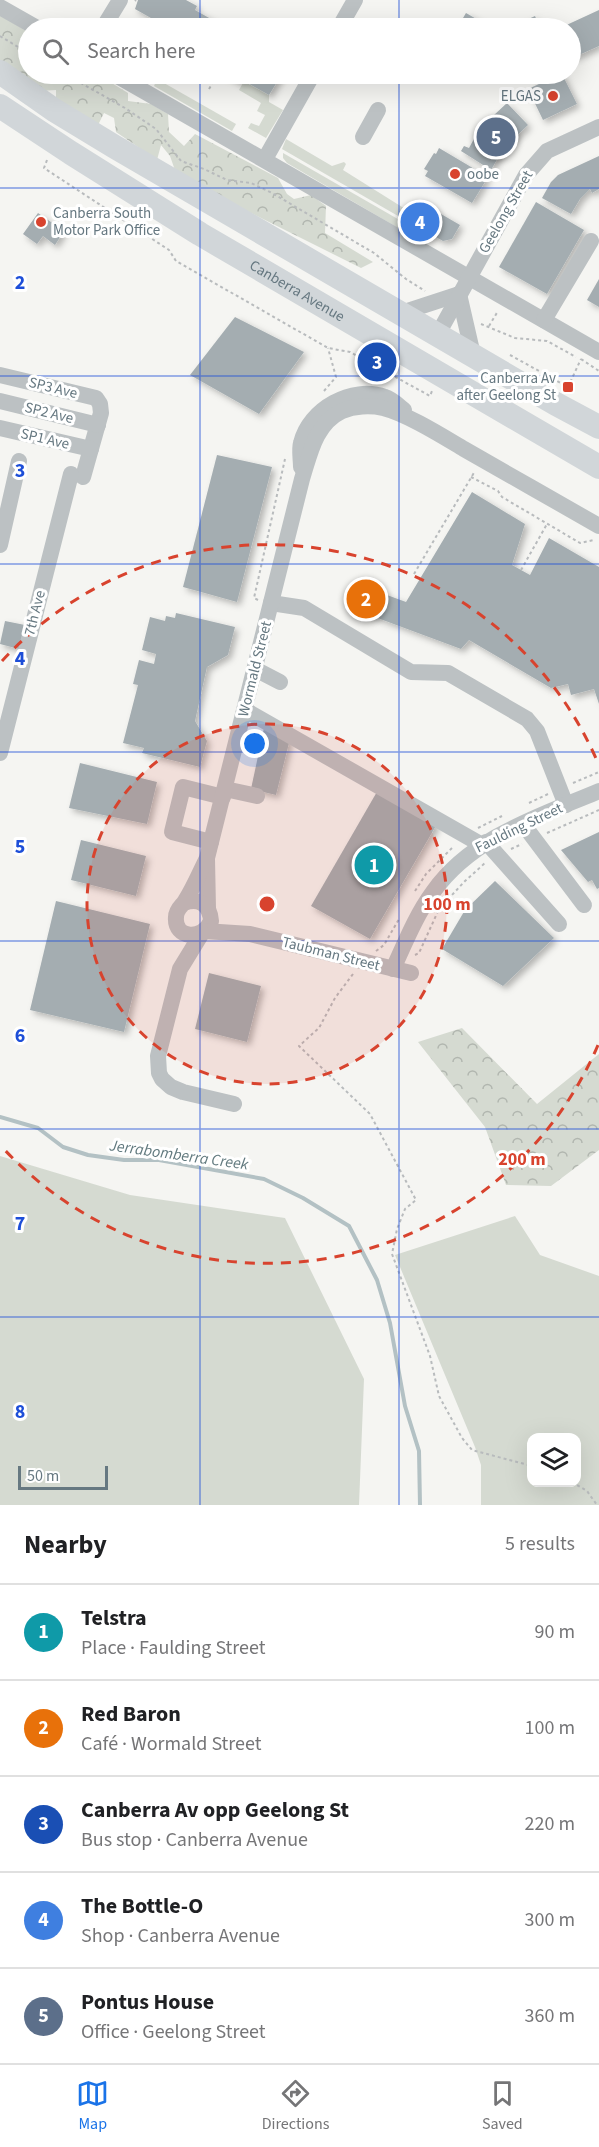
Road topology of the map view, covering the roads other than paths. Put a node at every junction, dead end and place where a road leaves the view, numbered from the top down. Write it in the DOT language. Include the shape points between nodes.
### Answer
graph roads {
  1 [pos="130,0"];
  2 [pos="355,0"];
  3 [pos="7,6"];
  4 [pos="23,18"];
  5 [pos="113,18"];
  6 [pos="345,18"];
  7 [pos="0,72"];
  8 [pos="132,84"];
  9 [pos="307,84"];
  10 [pos="0,106"];
  11 [pos="54,110"];
  12 [pos="378,110"];
  13 [pos="599,127"];
  14 [pos="363,137"];
  15 [pos="115,147"];
  16 [pos="71,153"];
  17 [pos="265,159"];
  18 [pos="591,241"];
  19 [pos="469,276"];
  20 [pos="459,294"];
  21 [pos="401,313"];
  22 [pos="544,320"];
  23 [pos="438,334"];
  24 [pos="392,346"];
  25 [pos="599,352"];
  26 [pos="474,355"];
  27 [pos="0,375"];
  28 [pos="450,380"];
  29 [pos="0,401"];
  30 [pos="98,425"];
  31 [pos="599,427"];
  32 [pos="0,428"];
  33 [pos="91,449"];
  34 [pos="20,461"];
  35 [pos="599,467"];
  36 [pos="77,475"];
  37 [pos="599,526"];
  38 [pos="0,545"];
  39 [pos="271,603"];
  40 [pos="255,669"];
  41 [pos="279,682"];
  42 [pos="245,710"];
  43 [pos="0,753"];
  44 [pos="563,767"];
  45 [pos="599,791"];
  46 [pos="224,793"];
  47 [pos="257,796"];
  48 [pos="571,803"];
  49 [pos="523,824"];
  50 [pos="484,843"];
  51 [pos="209,850"];
  52 [pos="184,903"];
  53 [pos="584,905"];
  54 [pos="209,912"];
  55 [pos="559,924"];
  56 [pos="178,926"];
  57 [pos="203,932"];
  58 [pos="250,934"];
  59 [pos="396,962"];
  60 [pos="180,969"];
  61 [pos="411,973"];
  62 [pos="234,1104"];
  1 -- 5 [label="street"];
  2 -- 6 [label="street"];
  3 -- 4 [label="street"];
  7 -- 11 [label="highway"];
  8 -- 17 [label="street"];
  9 -- 17 [label="street"];
  10 -- 16 [label="highway, Canberra Avenue"];
  11 -- 15 [label="highway"];
  11 -- 16 [label="highway" via="72,136"];
  12 -- 14 [label="street"];
  13 -- 19 [label="street, Geelong Street" via="547,151 536,162"];
  15 -- 16 [label="highway" via="82,145"];
  15 -- 21 [label="highway"];
  16 -- 24 [label="highway, Canberra Avenue"];
  17 -- 19 [label="street"];
  18 -- 22 [label="street"];
  19 -- 20 [label="street, Geelong Street"];
  19 -- 22 [label="street"];
  20 -- 21 [label="street"];
  20 -- 23 [label="street, Geelong Street"];
  20 -- 26 [label="street"];
  21 -- 23 [label="highway"];
  22 -- 25 [label="street"];
  23 -- 24 [label="highway" via="424,345 410,349"];
  23 -- 26 [label="highway"];
  23 -- 28 [label="highway" via="435,352"];
  24 -- 28 [label="highway, Canberra Avenue"];
  26 -- 31 [label="highway"];
  27 -- 30 [label="street, SP3 Ave" via="96,398 101,413"];
  28 -- 35 [label="highway, Canberra Avenue"];
  29 -- 30 [label="street, SP2 Ave"];
  30 -- 33 [label="street, SP3 Ave"];
  32 -- 33 [label="street, SP1 Ave"];
  33 -- 36 [label="street, SP3 Ave"];
  34 -- 38 [label="street"];
  36 -- 43 [label="street, 7th Ave"];
  37 -- 39 [label="street, Wormald Street" via="431,430 384,408 343,411 331,418 317,436"];
  39 -- 40 [label="street, Wormald Street"];
  39 -- 48 [label="street" via="304,608 411,672 448,674 527,719 537,731"];
  40 -- 41 [label="street"];
  40 -- 42 [label="street, Wormald Street"];
  42 -- 46 [label="street, Wormald Street"];
  42 -- 50 [label="street"];
  44 -- 48 [label="street"];
  45 -- 48 [label="street, Faulding Street"];
  46 -- 47 [label="street"];
  46 -- 51 [label="street, Wormald Street"];
  46 -- 51 [label="street" via="183,787 172,832"];
  48 -- 49 [label="street, Faulding Street"];
  49 -- 50 [label="street, Faulding Street"];
  49 -- 53 [label="street"];
  50 -- 55 [label="street"];
  50 -- 59 [label="street, Faulding Street" via="434,890"];
  51 -- 52 [label="street, Wormald Street"];
  51 -- 54 [label="street, Wormald Street"];
  52 -- 54 [label="street" via="202,902"];
  52 -- 56 [label="street, Wormald Street" via="176,914"];
  54 -- 57 [label="street, Wormald Street" via="208,926"];
  54 -- 58 [label="street, Taubman Street"];
  56 -- 57 [label="street" via="190,935"];
  56 -- 60 [label="street, Wormald Street"];
  57 -- 58 [label="street, Taubman Street"];
  57 -- 60 [label="street, Wormald Street"];
  58 -- 59 [label="street, Taubman Street" via="364,962"];
  59 -- 61 [label="street, Taubman Street"];
  60 -- 62 [label="street, Wormald Street" via="158,1056 159,1073 171,1087 183,1092"];
}
